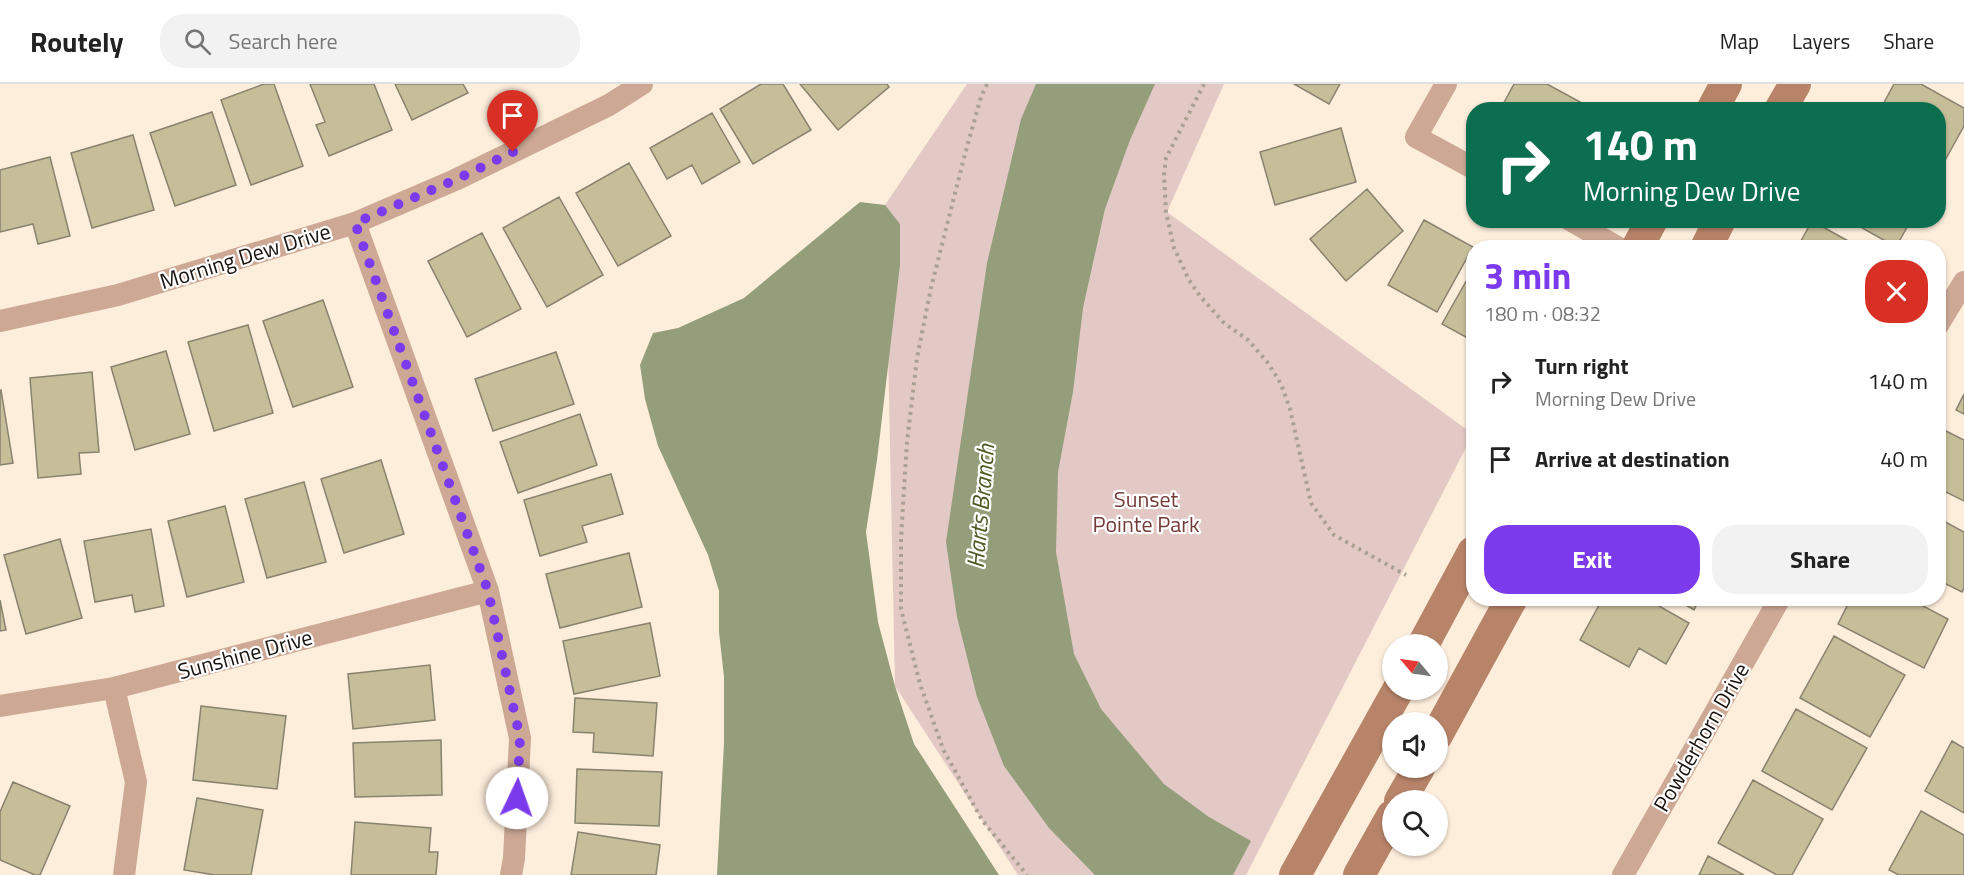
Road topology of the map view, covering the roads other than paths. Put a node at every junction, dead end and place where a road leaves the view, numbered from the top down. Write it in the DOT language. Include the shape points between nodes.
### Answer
graph roads {
  1 [pos="642,84"];
  2 [pos="1446,84"];
  3 [pos="1726,84"];
  4 [pos="1795,84"];
  5 [pos="1716,102"];
  6 [pos="1785,102"];
  7 [pos="1466,164"];
  8 [pos="355,223"];
  9 [pos="1584,228"];
  10 [pos="1605,240"];
  11 [pos="1964,282"];
  12 [pos="1946,312"];
  13 [pos="0,321"];
  14 [pos="1466,565"];
  15 [pos="488,591"];
  16 [pos="1508,606"];
  17 [pos="1775,606"];
  18 [pos="1429,634"];
  19 [pos="114,688"];
  20 [pos="1392,700"];
  21 [pos="0,706"];
  22 [pos="1448,715"];
  23 [pos="1382,834"];
  24 [pos="124,875"];
  25 [pos="511,875"];
  26 [pos="1295,875"];
  27 [pos="1359,875"];
  28 [pos="1623,875"];
  1 -- 8 [label="street, Morning Dew Drive" via="609,105 455,180"];
  2 -- 7 [label="street" via="1416,137"];
  3 -- 5 [label="street"];
  4 -- 6 [label="street"];
  8 -- 13 [label="street, Morning Dew Drive" via="118,295"];
  8 -- 15 [label="street"];
  9 -- 10 [label="street"];
  11 -- 12 [label="street"];
  14 -- 18 [label="street"];
  15 -- 19 [label="street, Sunshine Drive"];
  15 -- 25 [label="street" via="520,738"];
  16 -- 22 [label="street"];
  17 -- 28 [label="street, Powderhorn Drive"];
  19 -- 21 [label="street, Sunshine Drive"];
  19 -- 24 [label="street" via="136,782"];
  20 -- 26 [label="street"];
  23 -- 27 [label="street"];
}
